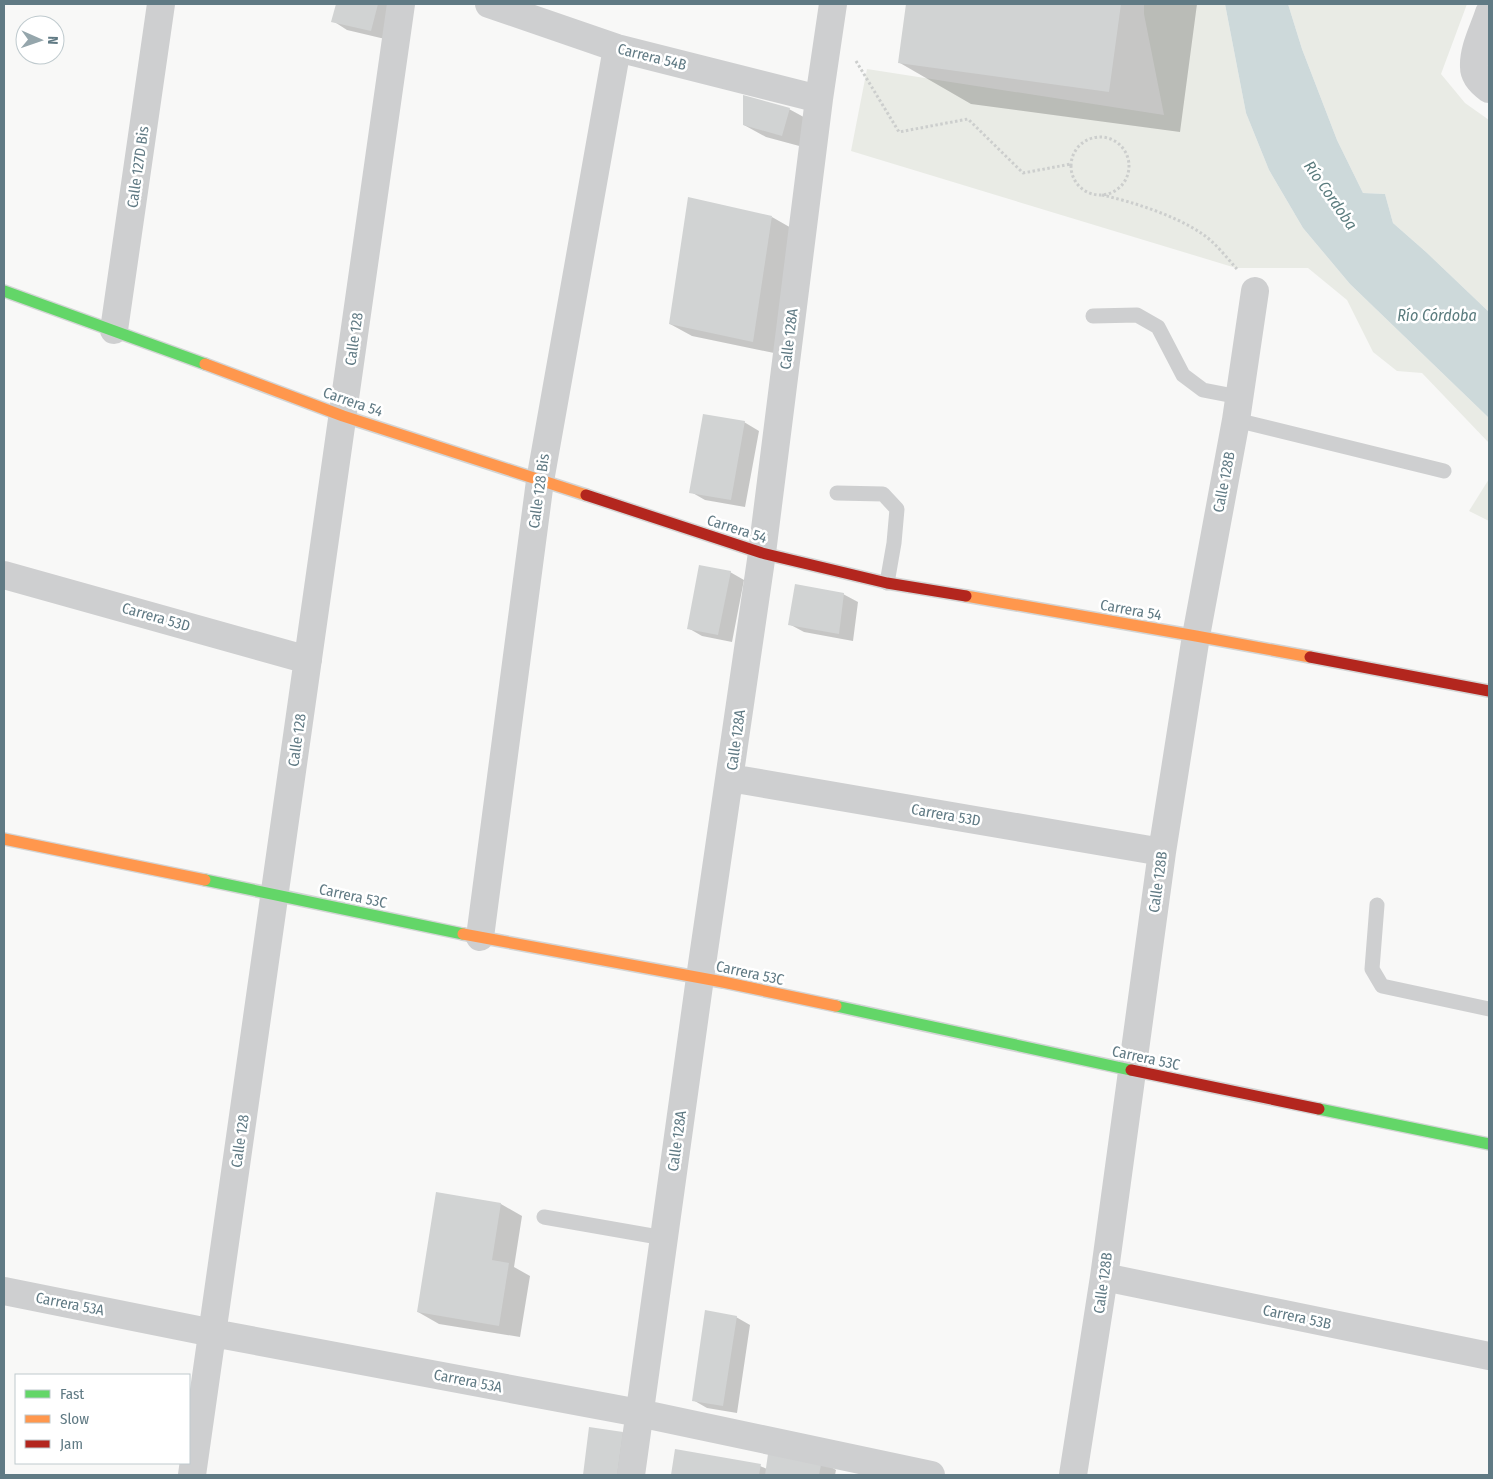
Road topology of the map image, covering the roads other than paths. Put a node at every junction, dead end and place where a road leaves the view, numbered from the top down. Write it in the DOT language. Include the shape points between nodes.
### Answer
graph roads {
  1 [pos="161,4"];
  2 [pos="401,4"];
  3 [pos="489,4"];
  4 [pos="833,4"];
  5 [pos="1489,13"];
  6 [pos="617,48"];
  7 [pos="1482,79"];
  8 [pos="818,98"];
  9 [pos="4,291"];
  10 [pos="1255,291"];
  11 [pos="1093,316"];
  12 [pos="114,330"];
  13 [pos="1238,409"];
  14 [pos="343,416"];
  15 [pos="1444,471"];
  16 [pos="540,481"];
  17 [pos="837,493"];
  18 [pos="762,553"];
  19 [pos="4,575"];
  20 [pos="887,583"];
  21 [pos="1196,636"];
  22 [pos="308,660"];
  23 [pos="1489,691"];
  24 [pos="730,778"];
  25 [pos="4,838"];
  26 [pos="1162,852"];
  27 [pos="275,895"];
  28 [pos="1377,905"];
  29 [pos="480,937"];
  30 [pos="700,978"];
  31 [pos="1489,1009"];
  32 [pos="1131,1070"];
  33 [pos="1489,1144"];
  34 [pos="544,1217"];
  35 [pos="664,1238"];
  36 [pos="1104,1277"];
  37 [pos="4,1291"];
  38 [pos="213,1333"];
  39 [pos="1489,1356"];
  40 [pos="639,1413"];
  41 [pos="192,1475"];
  42 [pos="631,1475"];
  43 [pos="931,1475"];
  44 [pos="1073,1475"];
  1 -- 12 [label="street, Calle 127D Bis"];
  2 -- 14 [label="street, Calle 128"];
  3 -- 6 [label="street, Carrera 54B"];
  4 -- 8 [label="street, Calle 128A"];
  5 -- 7 [label="street" via="1476,53"];
  6 -- 8 [label="street, Carrera 54B"];
  6 -- 16 [label="street, Calle 128 Bis"];
  8 -- 18 [label="street, Calle 128A"];
  9 -- 12 [label="street, Carrera 54"];
  10 -- 13 [label="street, Calle 128B"];
  11 -- 13 [label="lane" via="1137,315 1158,327 1183,375"];
  12 -- 14 [label="street, Carrera 54"];
  13 -- 15 [label="lane"];
  13 -- 21 [label="street, Calle 128B"];
  14 -- 16 [label="street, Carrera 54"];
  14 -- 22 [label="street, Calle 128"];
  16 -- 18 [label="street, Carrera 54"];
  16 -- 29 [label="street, Calle 128 Bis"];
  17 -- 20 [label="lane" via="883,494 896,509"];
  18 -- 20 [label="street, Carrera 54"];
  18 -- 24 [label="street, Calle 128A"];
  19 -- 22 [label="street, Carrera 53D"];
  20 -- 21 [label="street, Carrera 54"];
  21 -- 23 [label="street, Carrera 54"];
  21 -- 26 [label="street, Calle 128B"];
  22 -- 27 [label="street, Calle 128"];
  24 -- 26 [label="street, Carrera 53D"];
  24 -- 30 [label="street, Calle 128A"];
  25 -- 27 [label="street, Carrera 53C"];
  26 -- 32 [label="street, Calle 128B"];
  27 -- 29 [label="street, Carrera 53C"];
  27 -- 38 [label="street, Calle 128"];
  28 -- 31 [label="lane" via="1372,969 1382,986"];
  29 -- 30 [label="street, Carrera 53C"];
  30 -- 32 [label="street, Carrera 53C"];
  30 -- 35 [label="street, Calle 128A"];
  32 -- 33 [label="street, Carrera 53C"];
  32 -- 36 [label="street, Calle 128B"];
  34 -- 35 [label="lane"];
  35 -- 40 [label="street, Calle 128A"];
  36 -- 39 [label="street, Carrera 53B"];
  36 -- 44 [label="street, Calle 128B"];
  37 -- 38 [label="street, Carrera 53A"];
  38 -- 40 [label="street, Carrera 53A"];
  38 -- 41 [label="street, Calle 128"];
  40 -- 42 [label="street, Calle 128A"];
  40 -- 43 [label="street, Carrera 53A"];
}
